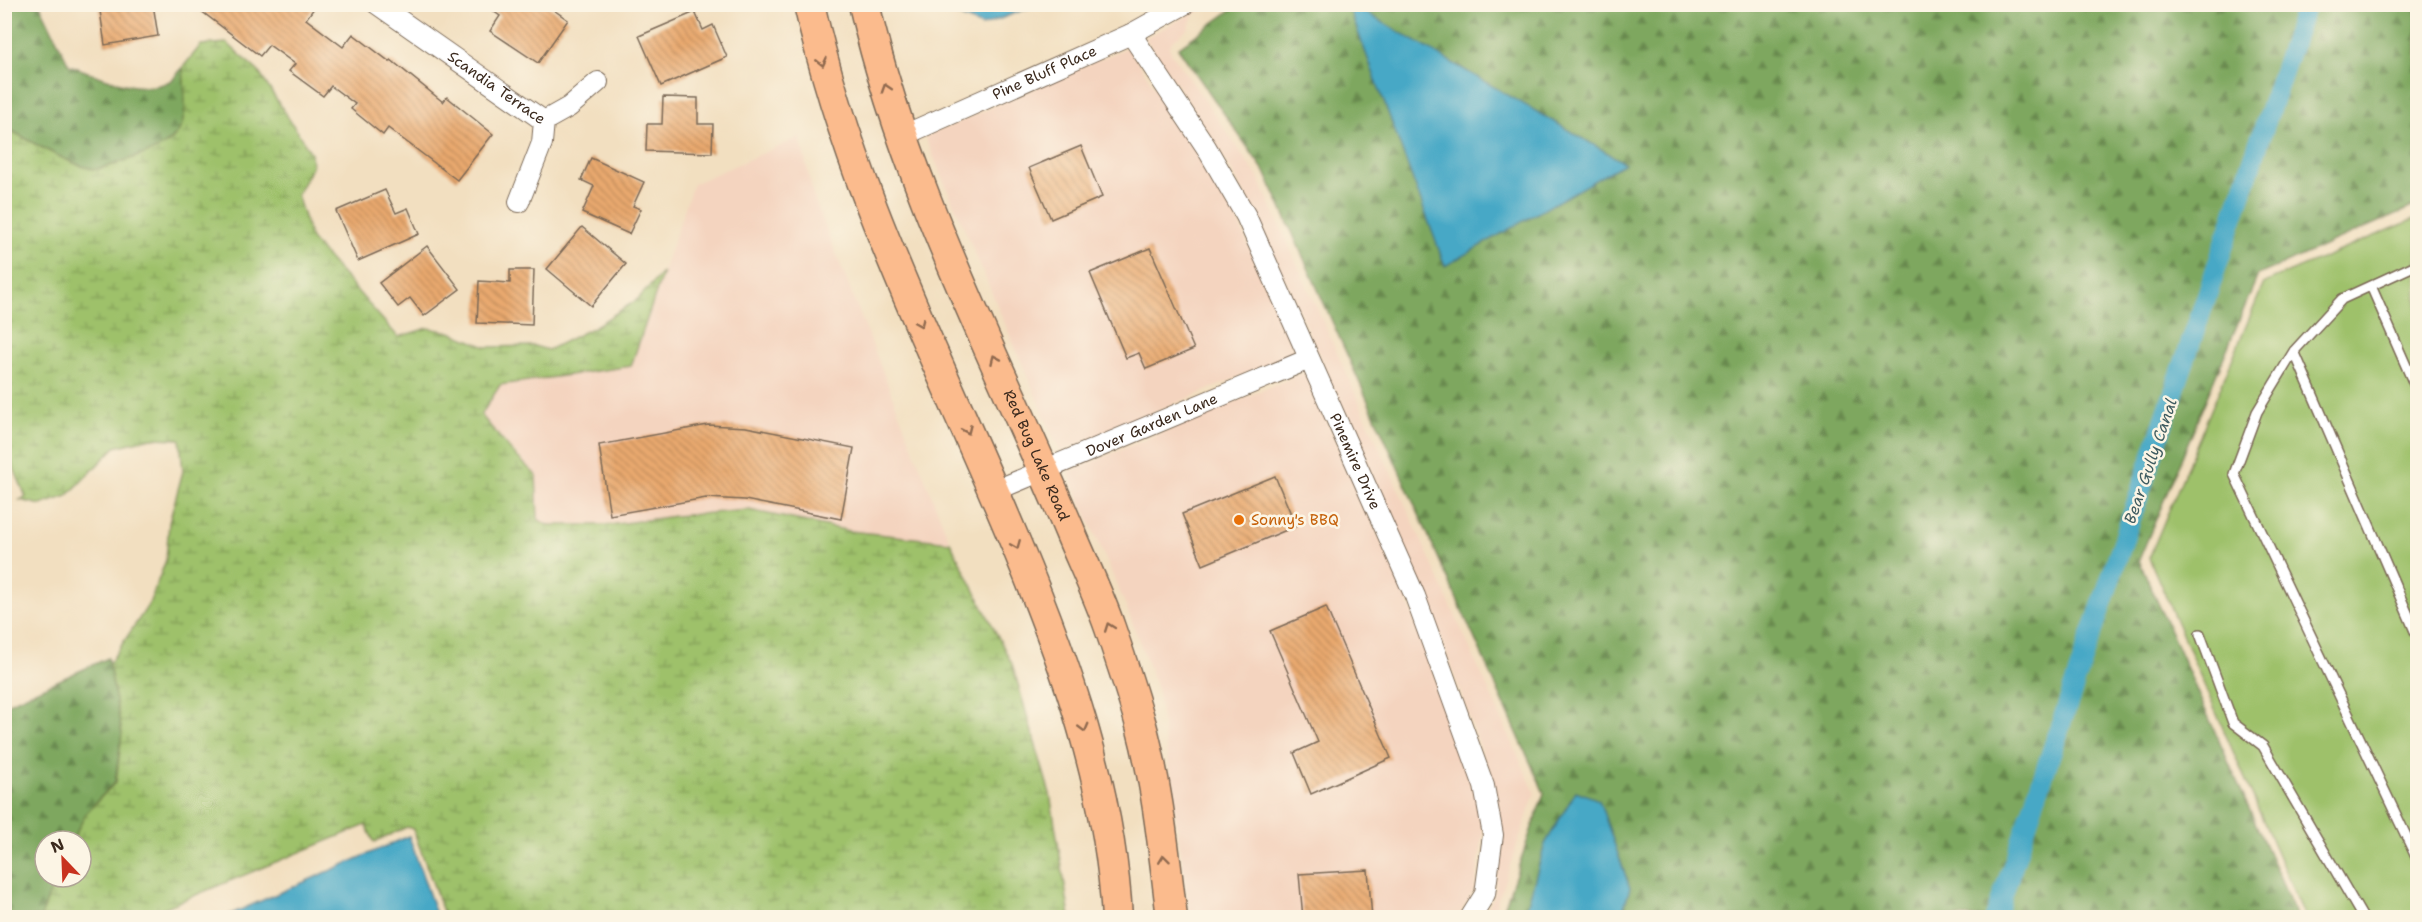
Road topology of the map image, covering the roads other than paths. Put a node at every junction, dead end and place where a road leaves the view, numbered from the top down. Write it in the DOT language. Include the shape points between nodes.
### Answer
graph roads {
  1 [pos="377,4"];
  2 [pos="809,4"];
  3 [pos="864,4"];
  4 [pos="1185,4"];
  5 [pos="1131,34"];
  6 [pos="598,82"];
  7 [pos="544,121"];
  8 [pos="902,136"];
  9 [pos="519,202"];
  10 [pos="2418,264"];
  11 [pos="2372,286"];
  12 [pos="2294,351"];
  13 [pos="1309,359"];
  14 [pos="2418,393"];
  15 [pos="1044,470"];
  16 [pos="994,491"];
  17 [pos="2200,634"];
  18 [pos="2418,638"];
  19 [pos="2418,861"];
  20 [pos="1117,918"];
  21 [pos="1172,918"];
  22 [pos="1470,918"];
  23 [pos="2363,918"];
  1 -- 7 [label="street, Scandia Terrace"];
  2 -- 16 [label="main road, one-way" via="824,71 852,156"];
  8 -- 3 [label="main road, Red Bug Lake Road, one-way" via="876,57"];
  4 -- 5 [label="street, Pine Bluff Place"];
  5 -- 8 [label="street, Pine Bluff Place"];
  5 -- 13 [label="street, Pinemire Drive" via="1206,147 1246,216"];
  6 -- 7 [label="street" via="569,108"];
  7 -- 9 [label="street, Scandia Terrace" via="542,143"];
  15 -- 8 [label="main road, Red Bug Lake Road, one-way" via="945,245"];
  10 -- 11 [label="lane"];
  11 -- 12 [label="lane" via="2342,299"];
  11 -- 14 [label="lane"];
  12 -- 18 [label="lane"];
  12 -- 19 [label="lane" via="2257,412 2234,474"];
  13 -- 15 [label="street, Dover Garden Lane"];
  13 -- 22 [label="street, Pinemire Drive" via="1415,596 1484,786 1493,835 1485,894"];
  15 -- 16 [label="street, Dover Garden Lane"];
  21 -- 15 [label="main road, Red Bug Lake Road, one-way" via="1142,727 1109,627"];
  16 -- 20 [label="main road, one-way" via="1052,630 1083,723 1104,807"];
  17 -- 23 [label="lane" via="2234,723 2263,746"];
}
